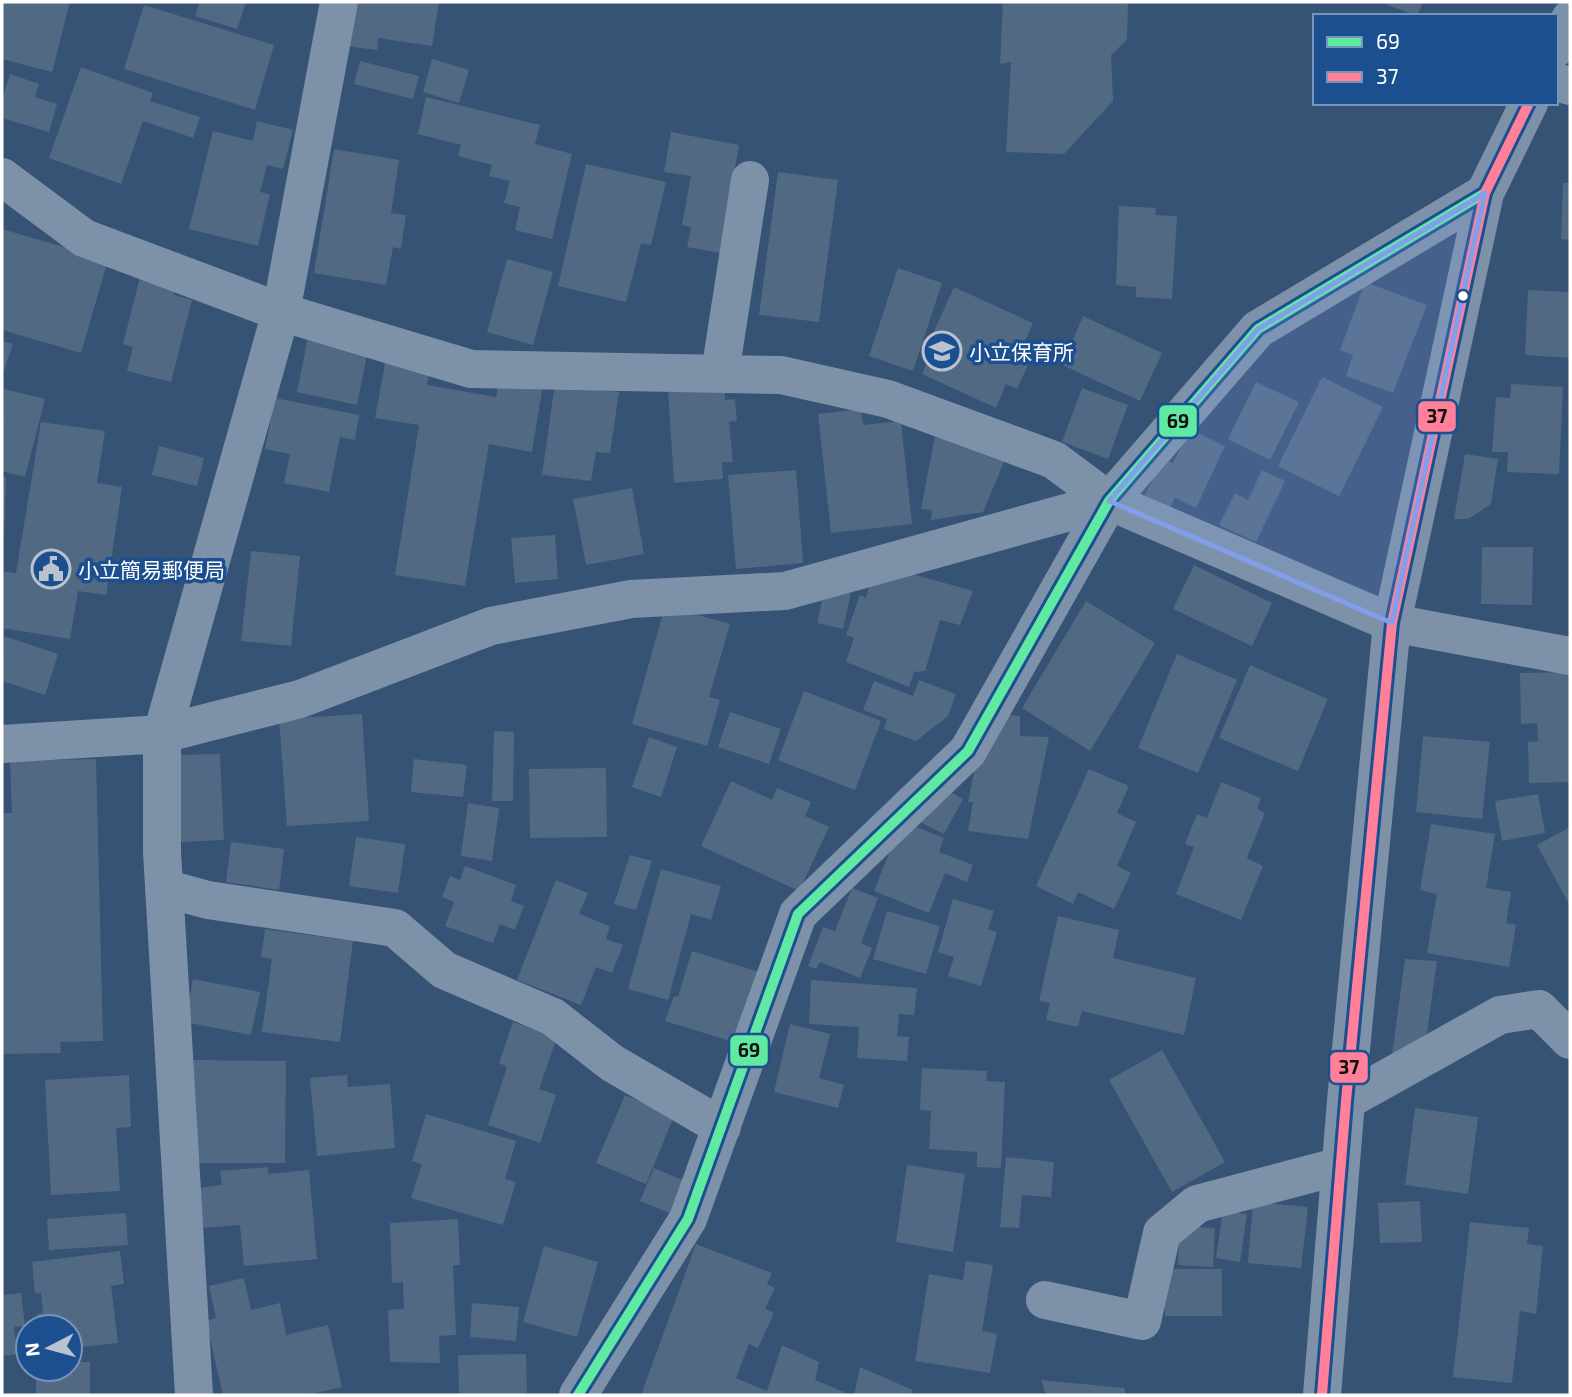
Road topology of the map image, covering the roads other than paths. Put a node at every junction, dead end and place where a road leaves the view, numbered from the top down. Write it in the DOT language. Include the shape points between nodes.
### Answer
graph roads {
  1 [pos="339,2"];
  2 [pos="1570,19"];
  3 [pos="1558,44"];
  4 [pos="1528,105"];
  5 [pos="2,177"];
  6 [pos="750,180"];
  7 [pos="1485,193"];
  8 [pos="281,312"];
  9 [pos="720,373"];
  10 [pos="1109,501"];
  11 [pos="1392,623"];
  12 [pos="1570,656"];
  13 [pos="162,734"];
  14 [pos="2,744"];
  15 [pos="164,888"];
  16 [pos="1570,1040"];
  17 [pos="1346,1101"];
  18 [pos="722,1128"];
  19 [pos="1340,1166"];
  20 [pos="1045,1300"];
  21 [pos="194,1395"];
  22 [pos="579,1395"];
  23 [pos="1321,1395"];
  1 -- 8 [label="street"];
  2 -- 3 [label="street"];
  4 -- 7 [label="street"];
  5 -- 8 [label="street" via="84,238"];
  6 -- 9 [label="street"];
  7 -- 10 [label="street" via="1258,329"];
  7 -- 11 [label="street"];
  8 -- 9 [label="street" via="471,369"];
  8 -- 13 [label="street"];
  9 -- 10 [label="street" via="780,374 888,399 1054,460"];
  10 -- 11 [label="street"];
  10 -- 13 [label="street" via="785,591 631,599 491,626 300,699"];
  10 -- 18 [label="street" via="968,751 798,914"];
  11 -- 12 [label="street"];
  11 -- 17 [label="street"];
  13 -- 14 [label="street"];
  13 -- 15 [label="street"];
  15 -- 18 [label="street" via="208,900 395,928 444,970 553,1017 612,1063"];
  15 -- 21 [label="street"];
  16 -- 17 [label="street" via="1539,1009 1500,1015"];
  17 -- 19 [label="street"];
  18 -- 22 [label="street" via="688,1219"];
  19 -- 20 [label="street" via="1197,1204 1162,1233 1142,1321"];
  19 -- 23 [label="street"];
}
